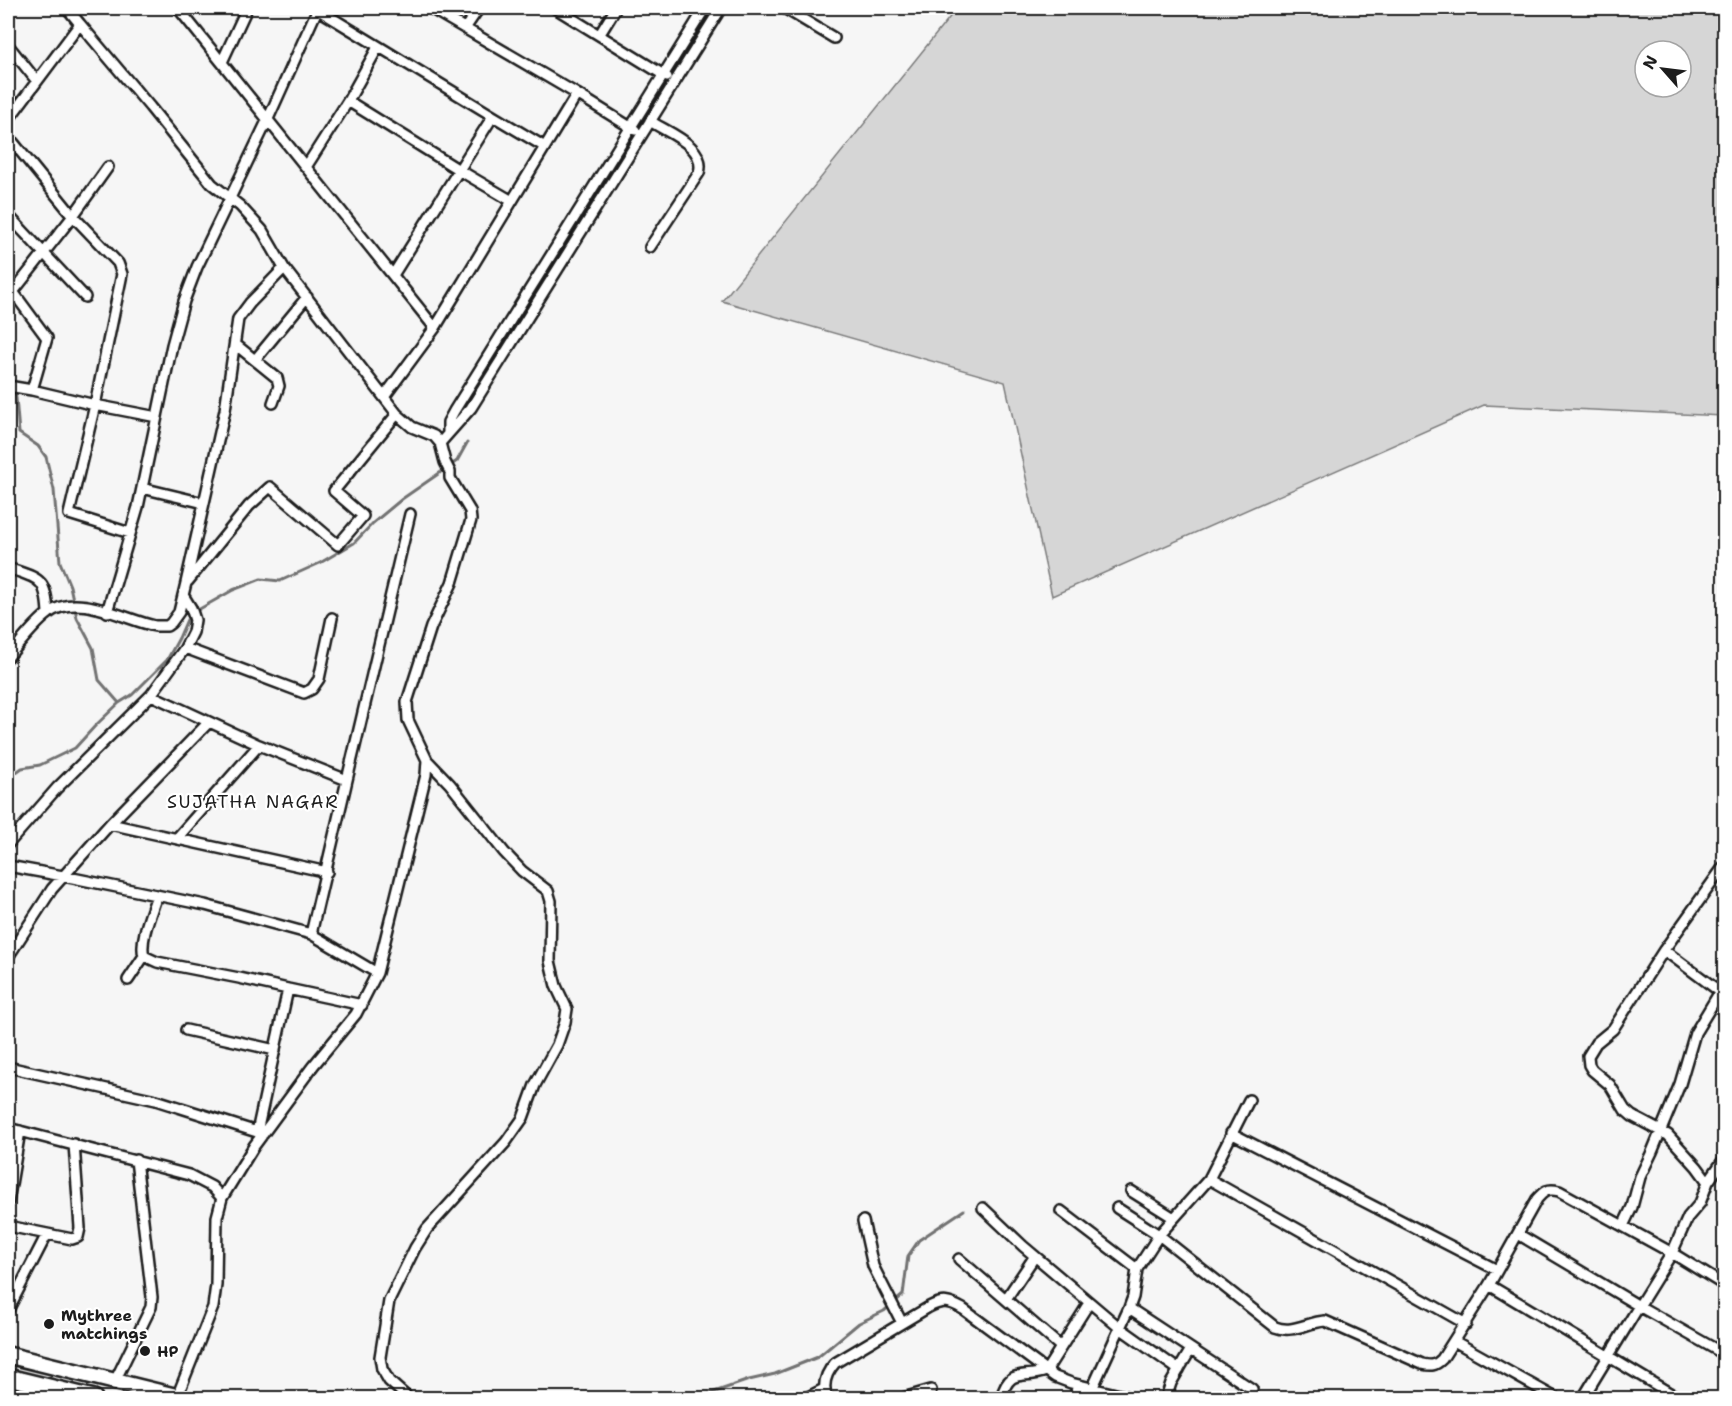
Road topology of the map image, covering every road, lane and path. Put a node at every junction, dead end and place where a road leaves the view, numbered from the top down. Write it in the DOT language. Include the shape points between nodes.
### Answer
graph roads {
  1 [pos="67,8"];
  2 [pos="178,8"];
  3 [pos="247,8"];
  4 [pos="318,8"];
  5 [pos="430,8"];
  6 [pos="479,8"];
  7 [pos="555,8"];
  8 [pos="616,8"];
  9 [pos="705,8"];
  10 [pos="721,8"];
  11 [pos="784,8"];
  12 [pos="81,24"];
  13 [pos="466,27"];
  14 [pos="600,34"];
  15 [pos="834,38"];
  16 [pos="8,45"];
  17 [pos="378,47"];
  18 [pos="222,62"];
  19 [pos="663,74"];
  20 [pos="36,80"];
  21 [pos="674,81"];
  22 [pos="577,94"];
  23 [pos="348,100"];
  24 [pos="493,116"];
  25 [pos="268,119"];
  26 [pos="8,120"];
  27 [pos="650,121"];
  28 [pos="631,128"];
  29 [pos="642,135"];
  30 [pos="8,136"];
  31 [pos="545,147"];
  32 [pos="108,167"];
  33 [pos="306,167"];
  34 [pos="459,170"];
  35 [pos="231,199"];
  36 [pos="512,201"];
  37 [pos="8,215"];
  38 [pos="73,216"];
  39 [pos="650,247"];
  40 [pos="43,254"];
  41 [pos="284,268"];
  42 [pos="393,275"];
  43 [pos="10,289"];
  44 [pos="85,297"];
  45 [pos="307,297"];
  46 [pos="435,328"];
  47 [pos="235,344"];
  48 [pos="255,360"];
  49 [pos="8,386"];
  50 [pos="32,390"];
  51 [pos="384,397"];
  52 [pos="273,403"];
  53 [pos="95,405"];
  54 [pos="397,414"];
  55 [pos="157,417"];
  56 [pos="448,434"];
  57 [pos="440,443"];
  58 [pos="142,488"];
  59 [pos="204,503"];
  60 [pos="410,514"];
  61 [pos="130,533"];
  62 [pos="8,568"];
  63 [pos="186,583"];
  64 [pos="183,595"];
  65 [pos="107,612"];
  66 [pos="48,613"];
  67 [pos="332,618"];
  68 [pos="185,648"];
  69 [pos="8,657"];
  70 [pos="151,695"];
  71 [pos="208,722"];
  72 [pos="259,745"];
  73 [pos="428,760"];
  74 [pos="347,780"];
  75 [pos="110,824"];
  76 [pos="177,838"];
  77 [pos="8,844"];
  78 [pos="8,866"];
  79 [pos="1725,866"];
  80 [pos="327,872"];
  81 [pos="63,876"];
  82 [pos="157,895"];
  83 [pos="311,934"];
  84 [pos="1664,950"];
  85 [pos="144,956"];
  86 [pos="8,957"];
  87 [pos="377,973"];
  88 [pos="128,980"];
  89 [pos="288,989"];
  90 [pos="1723,991"];
  91 [pos="362,1005"];
  92 [pos="186,1030"];
  93 [pos="275,1050"];
  94 [pos="8,1067"];
  95 [pos="1249,1100"];
  96 [pos="8,1128"];
  97 [pos="20,1131"];
  98 [pos="1661,1131"];
  99 [pos="260,1133"];
  100 [pos="1232,1133"];
  101 [pos="74,1144"];
  102 [pos="1725,1159"];
  103 [pos="136,1161"];
  104 [pos="1209,1179"];
  105 [pos="1708,1182"];
  106 [pos="1131,1191"];
  107 [pos="222,1198"];
  108 [pos="8,1202"];
  109 [pos="983,1208"];
  110 [pos="1117,1208"];
  111 [pos="1060,1211"];
  112 [pos="1174,1218"];
  113 [pos="863,1221"];
  114 [pos="8,1226"];
  115 [pos="1623,1226"];
  116 [pos="47,1234"];
  117 [pos="1518,1234"];
  118 [pos="1159,1235"];
  119 [pos="1671,1253"];
  120 [pos="1035,1256"];
  121 [pos="959,1259"];
  122 [pos="1137,1269"];
  123 [pos="1497,1270"];
  124 [pos="1725,1285"];
  125 [pos="1489,1286"];
  126 [pos="1006,1299"];
  127 [pos="1089,1303"];
  128 [pos="1639,1306"];
  129 [pos="1129,1308"];
  130 [pos="8,1310"];
  131 [pos="902,1323"];
  132 [pos="1466,1324"];
  133 [pos="1120,1328"];
  134 [pos="1454,1341"];
  135 [pos="1061,1347"];
  136 [pos="1191,1349"];
  137 [pos="8,1354"];
  138 [pos="1725,1354"];
  139 [pos="1608,1358"];
  140 [pos="8,1364"];
  141 [pos="1179,1370"];
  142 [pos="1046,1371"];
  143 [pos="8,1377"];
  144 [pos="115,1381"];
  145 [pos="1077,1385"];
  146 [pos="1092,1389"];
  147 [pos="1252,1389"];
  148 [pos="931,1390"];
  149 [pos="825,1394"];
  150 [pos="94,1398"];
  151 [pos="146,1398"];
  152 [pos="179,1398"];
  153 [pos="408,1398"];
  154 [pos="806,1398"];
  155 [pos="903,1398"];
  156 [pos="1001,1398"];
  157 [pos="1074,1398"];
  158 [pos="1132,1398"];
  159 [pos="1166,1398"];
  160 [pos="1556,1398"];
  161 [pos="1583,1398"];
  162 [pos="1678,1398"];
  1 -- 12 [label="street"];
  2 -- 18 [label="street"];
  3 -- 18 [label="street"];
  4 -- 17 [label="street"];
  4 -- 25 [label="street"];
  5 -- 13 [label="street"];
  6 -- 13 [label="street"];
  7 -- 14 [label="street"];
  8 -- 14 [label="street"];
  9 -- 19 [label="street"];
  10 -- 21 [label="street"];
  11 -- 15 [label="street"];
  12 -- 20 [label="street"];
  12 -- 35 [label="street" via="212,184"];
  13 -- 22 [label="street"];
  14 -- 19 [label="street"];
  16 -- 20 [label="street"];
  17 -- 23 [label="street"];
  17 -- 24 [label="street"];
  18 -- 25 [label="street"];
  19 -- 21 [label="street"];
  19 -- 28 [label="street"];
  20 -- 26 [label="street"];
  21 -- 27 [label="street"];
  22 -- 28 [label="street"];
  22 -- 31 [label="street"];
  23 -- 33 [label="street"];
  23 -- 34 [label="street"];
  24 -- 31 [label="street"];
  24 -- 34 [label="street"];
  25 -- 33 [label="street"];
  25 -- 35 [label="street"];
  27 -- 29 [label="street"];
  27 -- 39 [label="street" via="693,148 701,168"];
  28 -- 29 [label="street"];
  28 -- 56 [label="street" via="453,411"];
  29 -- 56 [label="street" via="471,408"];
  30 -- 38 [label="street"];
  31 -- 36 [label="street"];
  32 -- 38 [label="street"];
  33 -- 42 [label="street"];
  34 -- 36 [label="street"];
  34 -- 42 [label="street"];
  35 -- 41 [label="street" via="262,230"];
  35 -- 55 [label="street" via="184,301"];
  36 -- 46 [label="street"];
  37 -- 40 [label="street"];
  38 -- 40 [label="street"];
  38 -- 53 [label="street" via="118,263 122,274"];
  40 -- 43 [label="street"];
  40 -- 44 [label="street"];
  41 -- 45 [label="street"];
  41 -- 47 [label="street" via="242,313"];
  42 -- 46 [label="street"];
  43 -- 50 [label="street" via="47,338"];
  45 -- 48 [label="street"];
  45 -- 51 [label="street"];
  46 -- 51 [label="street"];
  47 -- 48 [label="street"];
  47 -- 59 [label="street"];
  48 -- 52 [label="street" via="275,374 279,382"];
  49 -- 50 [label="street"];
  50 -- 53 [label="street"];
  51 -- 54 [label="street"];
  53 -- 55 [label="street"];
  53 -- 61 [label="street" via="69,514"];
  54 -- 57 [label="street"];
  54 -- 63 [label="street" via="334,491 363,516 338,544 270,487 249,506"];
  55 -- 58 [label="street"];
  56 -- 57 [label="street"];
  57 -- 73 [label="street" via="450,478 470,511 470,524 407,702 408,720"];
  58 -- 59 [label="street"];
  58 -- 61 [label="street"];
  59 -- 63 [label="street"];
  60 -- 74 [label="street"];
  61 -- 65 [label="street"];
  62 -- 66 [label="street" via="42,582"];
  63 -- 64 [label="street"];
  64 -- 65 [label="street" via="176,618 162,627"];
  64 -- 68 [label="street" via="195,620"];
  65 -- 66 [label="street" via="77,604"];
  66 -- 69 [label="street"];
  67 -- 68 [label="street" via="319,679 304,693"];
  68 -- 70 [label="street"];
  70 -- 71 [label="street"];
  70 -- 77 [label="street" via="57,788"];
  71 -- 72 [label="street"];
  71 -- 75 [label="street"];
  72 -- 74 [label="street"];
  72 -- 76 [label="street"];
  73 -- 87 [label="street"];
  73 -- 153 [label="street" via="504,852 548,891 550,961 567,1009 557,1045 535,1085 523,1118 427,1229 389,1301 380,1357 382,1369"];
  74 -- 80 [label="street"];
  75 -- 76 [label="street"];
  75 -- 81 [label="street"];
  76 -- 80 [label="street"];
  78 -- 81 [label="street"];
  79 -- 84 [label="street"];
  80 -- 83 [label="street"];
  81 -- 82 [label="street"];
  81 -- 86 [label="street"];
  82 -- 83 [label="street"];
  82 -- 85 [label="street" via="143,940"];
  83 -- 87 [label="street"];
  84 -- 90 [label="street"];
  84 -- 98 [label="street" via="1613,1029 1588,1056 1592,1070 1610,1085 1625,1110"];
  85 -- 88 [label="street"];
  85 -- 89 [label="street" via="156,962"];
  87 -- 91 [label="street"];
  89 -- 91 [label="street"];
  89 -- 93 [label="street"];
  90 -- 98 [label="street" via="1695,1033"];
  91 -- 99 [label="street"];
  92 -- 93 [label="street"];
  93 -- 99 [label="street"];
  94 -- 99 [label="street" via="156,1100"];
  95 -- 100 [label="street"];
  96 -- 97 [label="street"];
  97 -- 101 [label="street"];
  97 -- 108 [label="street"];
  98 -- 105 [label="street"];
  98 -- 115 [label="street"];
  99 -- 107 [label="street"];
  100 -- 104 [label="street"];
  100 -- 123 [label="street"];
  101 -- 103 [label="street"];
  101 -- 116 [label="street" via="80,1232 72,1239"];
  102 -- 105 [label="street"];
  103 -- 107 [label="street" via="189,1175 212,1187"];
  103 -- 144 [label="street" via="152,1297"];
  104 -- 112 [label="street"];
  104 -- 132 [label="street"];
  105 -- 119 [label="street"];
  106 -- 112 [label="street"];
  107 -- 152 [label="street" via="217,1217 213,1307"];
  109 -- 120 [label="street"];
  110 -- 118 [label="street"];
  111 -- 122 [label="street"];
  112 -- 118 [label="street"];
  113 -- 131 [label="street" via="873,1266"];
  114 -- 116 [label="street"];
  115 -- 117 [label="street" via="1551,1188 1537,1199"];
  115 -- 119 [label="street"];
  116 -- 130 [label="street"];
  117 -- 123 [label="street"];
  117 -- 128 [label="street"];
  118 -- 122 [label="street"];
  118 -- 134 [label="street" via="1275,1327 1290,1330 1325,1321 1430,1366 1442,1359"];
  119 -- 124 [label="street"];
  119 -- 128 [label="street"];
  120 -- 126 [label="street"];
  120 -- 127 [label="street"];
  121 -- 126 [label="street"];
  122 -- 129 [label="street"];
  123 -- 125 [label="street"];
  125 -- 132 [label="street"];
  125 -- 139 [label="street"];
  126 -- 135 [label="street"];
  127 -- 133 [label="street"];
  127 -- 135 [label="street"];
  128 -- 138 [label="street"];
  128 -- 139 [label="street"];
  129 -- 133 [label="street"];
  129 -- 136 [label="street"];
  131 -- 142 [label="street" via="939,1302 951,1302"];
  131 -- 149 [label="street" via="835,1363 825,1378"];
  132 -- 134 [label="street"];
  133 -- 141 [label="street"];
  133 -- 146 [label="street"];
  134 -- 160 [label="street"];
  135 -- 142 [label="street"];
  136 -- 141 [label="street"];
  136 -- 147 [label="street"];
  137 -- 144 [label="main road"];
  139 -- 161 [label="street"];
  139 -- 162 [label="street"];
  140 -- 151 [label="main road"];
  141 -- 159 [label="street"];
  142 -- 145 [label="street"];
  142 -- 156 [label="street" via="1014,1376"];
  143 -- 150 [label="main road"];
  144 -- 152 [label="main road"];
  145 -- 146 [label="street"];
  145 -- 157 [label="street"];
  146 -- 158 [label="street"];
  148 -- 155 [label="street"];
  149 -- 154 [label="street"];
}
